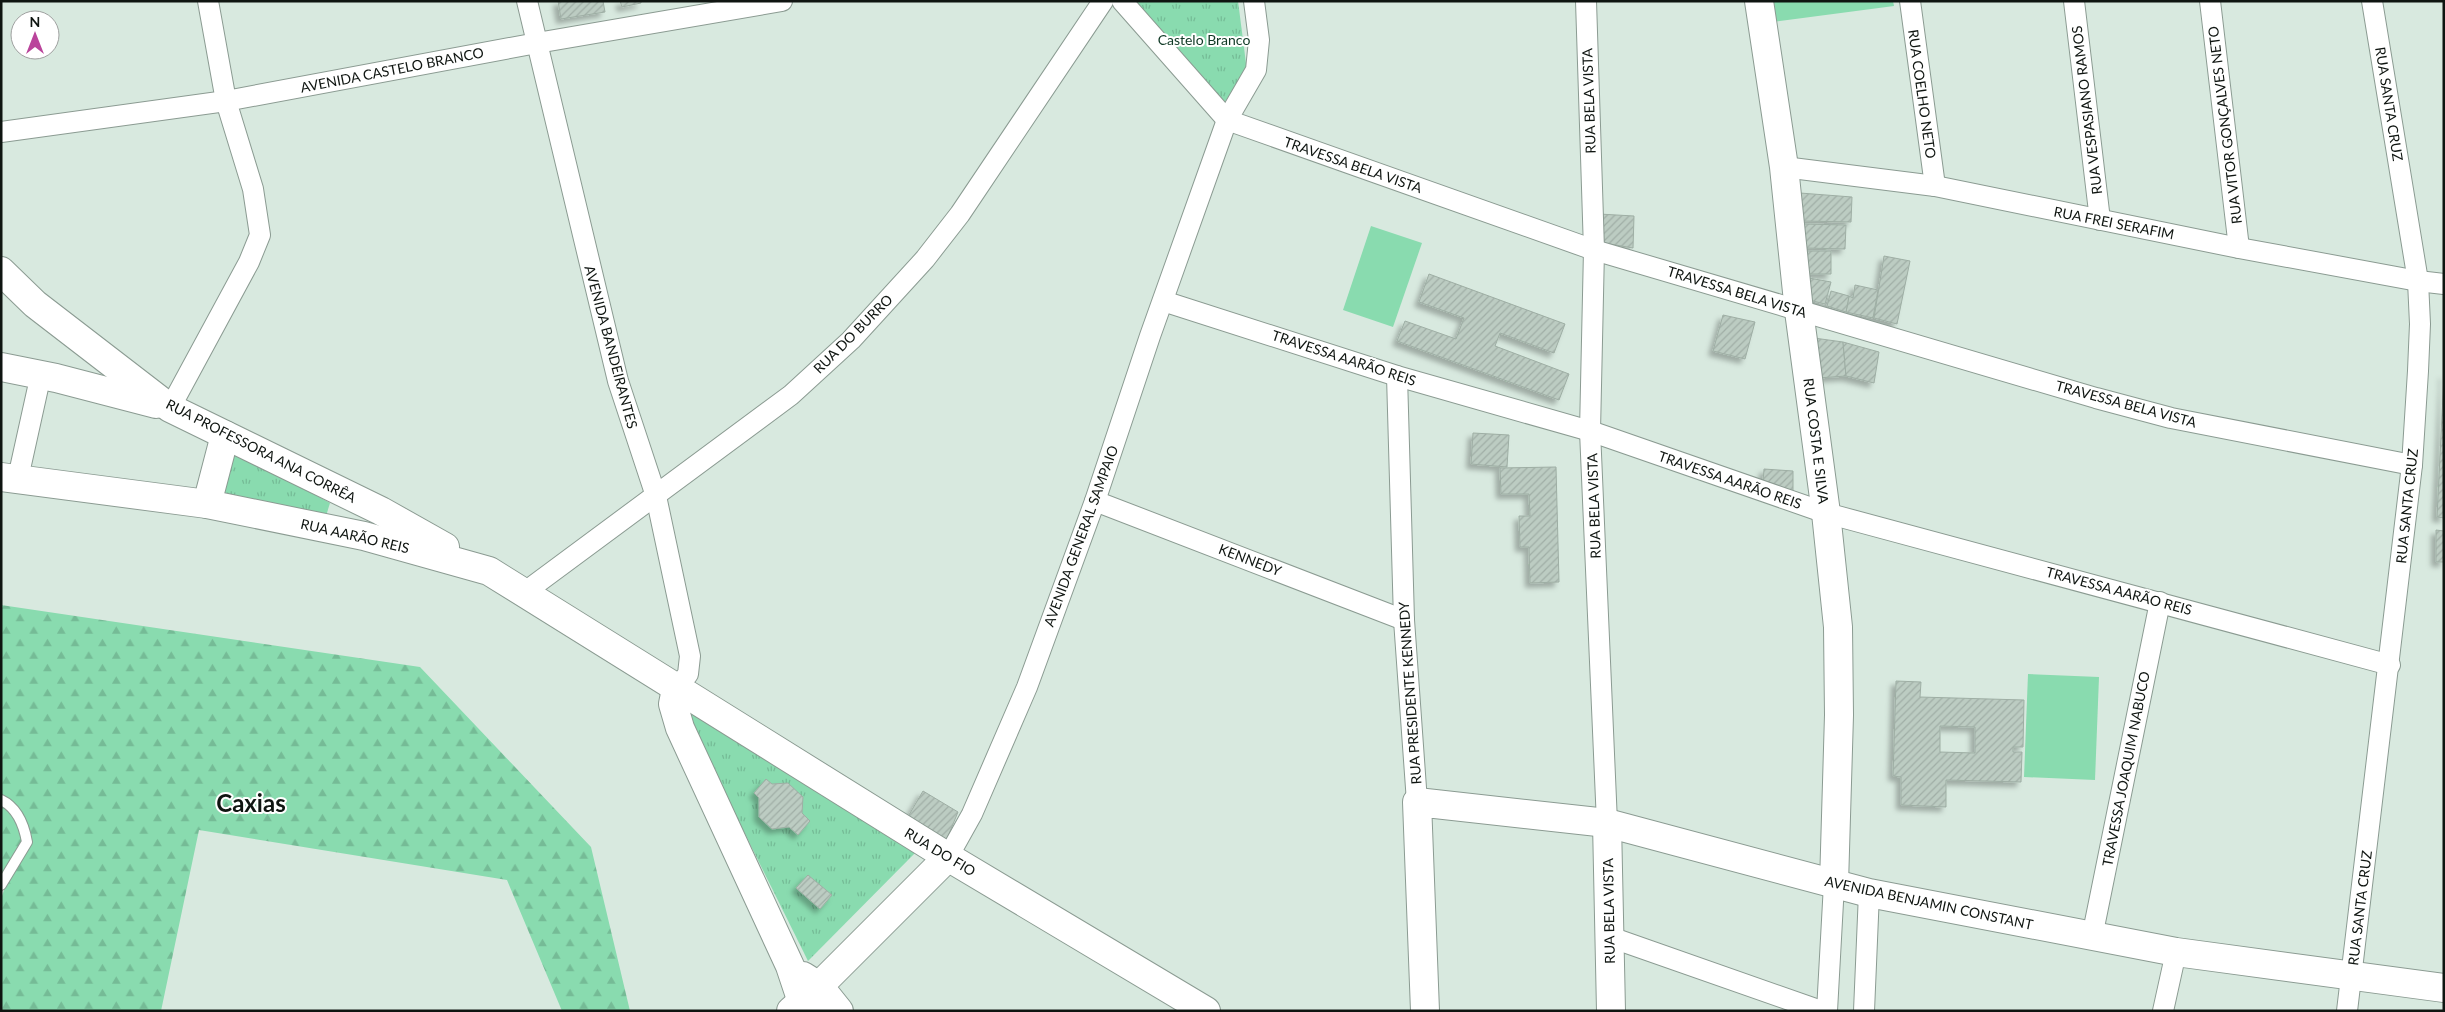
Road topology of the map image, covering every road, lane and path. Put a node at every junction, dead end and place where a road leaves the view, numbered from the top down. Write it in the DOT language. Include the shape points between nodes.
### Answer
graph roads {
  1 [pos="208,1"];
  2 [pos="527,1"];
  3 [pos="782,1"];
  4 [pos="1103,1"];
  5 [pos="1122,1"];
  6 [pos="1254,1"];
  7 [pos="1586,1"];
  8 [pos="1759,1"];
  9 [pos="1910,1"];
  10 [pos="2074,1"];
  11 [pos="2210,1"];
  12 [pos="2372,1"];
  13 [pos="536,43"];
  14 [pos="226,101"];
  15 [pos="1227,120"];
  16 [pos="1,132"];
  17 [pos="1784,166"];
  18 [pos="1935,186"];
  19 [pos="2100,220"];
  20 [pos="2239,248"];
  21 [pos="1594,250"];
  22 [pos="1,271"];
  23 [pos="2418,281"];
  24 [pos="2444,284"];
  25 [pos="1163,301"];
  26 [pos="1799,311"];
  27 [pos="1,367"];
  28 [pos="41,374"];
  29 [pos="1397,376"];
  30 [pos="170,408"];
  31 [pos="1590,432"];
  32 [pos="225,435"];
  33 [pos="2412,465"];
  34 [pos="10,477"];
  35 [pos="656,496"];
  36 [pos="1095,501"];
  37 [pos="207,504"];
  38 [pos="1826,513"];
  39 [pos="489,571"];
  40 [pos="525,592"];
  41 [pos="2160,602"];
  42 [pos="1404,620"];
  43 [pos="2390,665"];
  44 [pos="676,689"];
  45 [pos="1,800"];
  46 [pos="1417,802"];
  47 [pos="1607,823"];
  48 [pos="948,857"];
  49 [pos="1834,884"];
  50 [pos="1,885"];
  51 [pos="1869,893"];
  52 [pos="1610,937"];
  53 [pos="2092,937"];
  54 [pos="2176,952"];
  55 [pos="2352,977"];
  56 [pos="2444,988"];
  57 [pos="805,1003"];
  58 [pos="839,1011"];
  59 [pos="1206,1011"];
  60 [pos="1425,1011"];
  61 [pos="1611,1011"];
  62 [pos="1821,1011"];
  63 [pos="1827,1011"];
  64 [pos="1864,1011"];
  65 [pos="2163,1011"];
  66 [pos="2348,1011"];
  1 -- 14 [label="street"];
  2 -- 13 [label="street, AVENIDA BANDEIRANTES"];
  3 -- 13 [label="street, AVENIDA CASTELO BRANCO"];
  4 -- 35 [label="street, RUA DO BURRO" via="993,167 925,259 851,340 791,395"];
  5 -- 15 [label="street, TRAVESSA BELA VISTA"];
  6 -- 15 [label="street, AVENIDA GENERAL SAMPAIO" via="1259,40 1256,70"];
  7 -- 21 [label="street, RUA BELA VISTA"];
  8 -- 17 [label="street, RUA COSTA E SILVA"];
  9 -- 18 [label="street, RUA COELHO NETO"];
  10 -- 19 [label="street, RUA VESPASIANO RAMOS"];
  11 -- 20 [label="street, RUA VITOR GONÇALVES NETO"];
  12 -- 23 [label="street, RUA SANTA CRUZ"];
  13 -- 14 [label="street, AVENIDA CASTELO BRANCO"];
  13 -- 35 [label="street, AVENIDA BANDEIRANTES" via="618,381"];
  14 -- 16 [label="street, AVENIDA CASTELO BRANCO"];
  14 -- 30 [label="street" via="253,189 260,235 249,262"];
  15 -- 21 [label="street, TRAVESSA BELA VISTA"];
  15 -- 25 [label="street, AVENIDA GENERAL SAMPAIO"];
  17 -- 18 [label="street, RUA FREI SERAFIM"];
  17 -- 26 [label="street, RUA COSTA E SILVA"];
  18 -- 19 [label="street, RUA FREI SERAFIM"];
  19 -- 20 [label="street, RUA FREI SERAFIM"];
  20 -- 23 [label="street, RUA FREI SERAFIM"];
  21 -- 26 [label="street, TRAVESSA BELA VISTA"];
  21 -- 31 [label="street, RUA BELA VISTA"];
  22 -- 30 [label="street, RUA PROFESSORA ANA CORRÊA" via="35,304"];
  23 -- 24 [label="street, RUA FREI SERAFIM"];
  23 -- 33 [label="street, RUA SANTA CRUZ" via="2418,371"];
  25 -- 29 [label="street, TRAVESSA AARÃO REIS"];
  25 -- 36 [label="street, AVENIDA GENERAL SAMPAIO"];
  26 -- 33 [label="street, TRAVESSA BELA VISTA" via="2171,418"];
  26 -- 38 [label="street, RUA COSTA E SILVA"];
  27 -- 28 [label="street"];
  28 -- 30 [label="street"];
  28 -- 34 [label="street"];
  29 -- 31 [label="street, TRAVESSA AARÃO REIS"];
  29 -- 42 [label="street, RUA PRESIDENTE KENNEDY"];
  30 -- 32 [label="street, RUA PROFESSORA ANA CORRÊA"];
  31 -- 38 [label="street, TRAVESSA AARÃO REIS"];
  31 -- 47 [label="street, RUA BELA VISTA"];
  32 -- 37 [label="street"];
  32 -- 39 [label="street, RUA PROFESSORA ANA CORRÊA" via="381,511"];
  33 -- 43 [label="street, RUA SANTA CRUZ"];
  34 -- 37 [label="street, RUA AARÃO REIS"];
  35 -- 40 [label="street, RUA DO BURRO"];
  35 -- 44 [label="street, AVENIDA BANDEIRANTES" via="690,656 688,674"];
  36 -- 42 [label="street, KENNEDY"];
  36 -- 48 [label="street, AVENIDA GENERAL SAMPAIO" via="1027,687 984,788"];
  37 -- 39 [label="street, RUA AARÃO REIS" via="364,536"];
  38 -- 41 [label="street, TRAVESSA AARÃO REIS"];
  38 -- 49 [label="street, RUA COSTA E SILVA" via="1838,627 1839,670"];
  39 -- 40 [label="street, RUA AARÃO REIS"];
  40 -- 44 [label="street, RUA AARÃO REIS"];
  41 -- 43 [label="street, TRAVESSA AARÃO REIS"];
  41 -- 53 [label="street, TRAVESSA JOAQUIM NABUCO"];
  42 -- 46 [label="street, RUA PRESIDENTE KENNEDY"];
  43 -- 55 [label="street, RUA SANTA CRUZ"];
  44 -- 48 [label="street, RUA DO FIO"];
  44 -- 57 [label="street" via="673,704 680,728"];
  45 -- 50 [label="lane" via="10,804 24,824 27,842"];
  46 -- 47 [label="street, AVENIDA BENJAMIN CONSTANT"];
  46 -- 60 [label="street, RUA PRESIDENTE KENNEDY"];
  47 -- 49 [label="street, AVENIDA BENJAMIN CONSTANT"];
  47 -- 52 [label="street, RUA BELA VISTA"];
  48 -- 57 [label="street, AVENIDA GENERAL SAMPAIO"];
  48 -- 59 [label="street, RUA DO FIO"];
  49 -- 51 [label="street, AVENIDA BENJAMIN CONSTANT"];
  49 -- 63 [label="street"];
  51 -- 53 [label="street, AVENIDA BENJAMIN CONSTANT"];
  51 -- 64 [label="street"];
  52 -- 61 [label="street, RUA BELA VISTA"];
  52 -- 62 [label="street"];
  53 -- 54 [label="street, AVENIDA BENJAMIN CONSTANT"];
  54 -- 55 [label="street, AVENIDA BENJAMIN CONSTANT"];
  54 -- 65 [label="street"];
  55 -- 56 [label="street, AVENIDA BENJAMIN CONSTANT"];
  55 -- 66 [label="street, RUA SANTA CRUZ"];
  57 -- 58 [label="street"];
}
